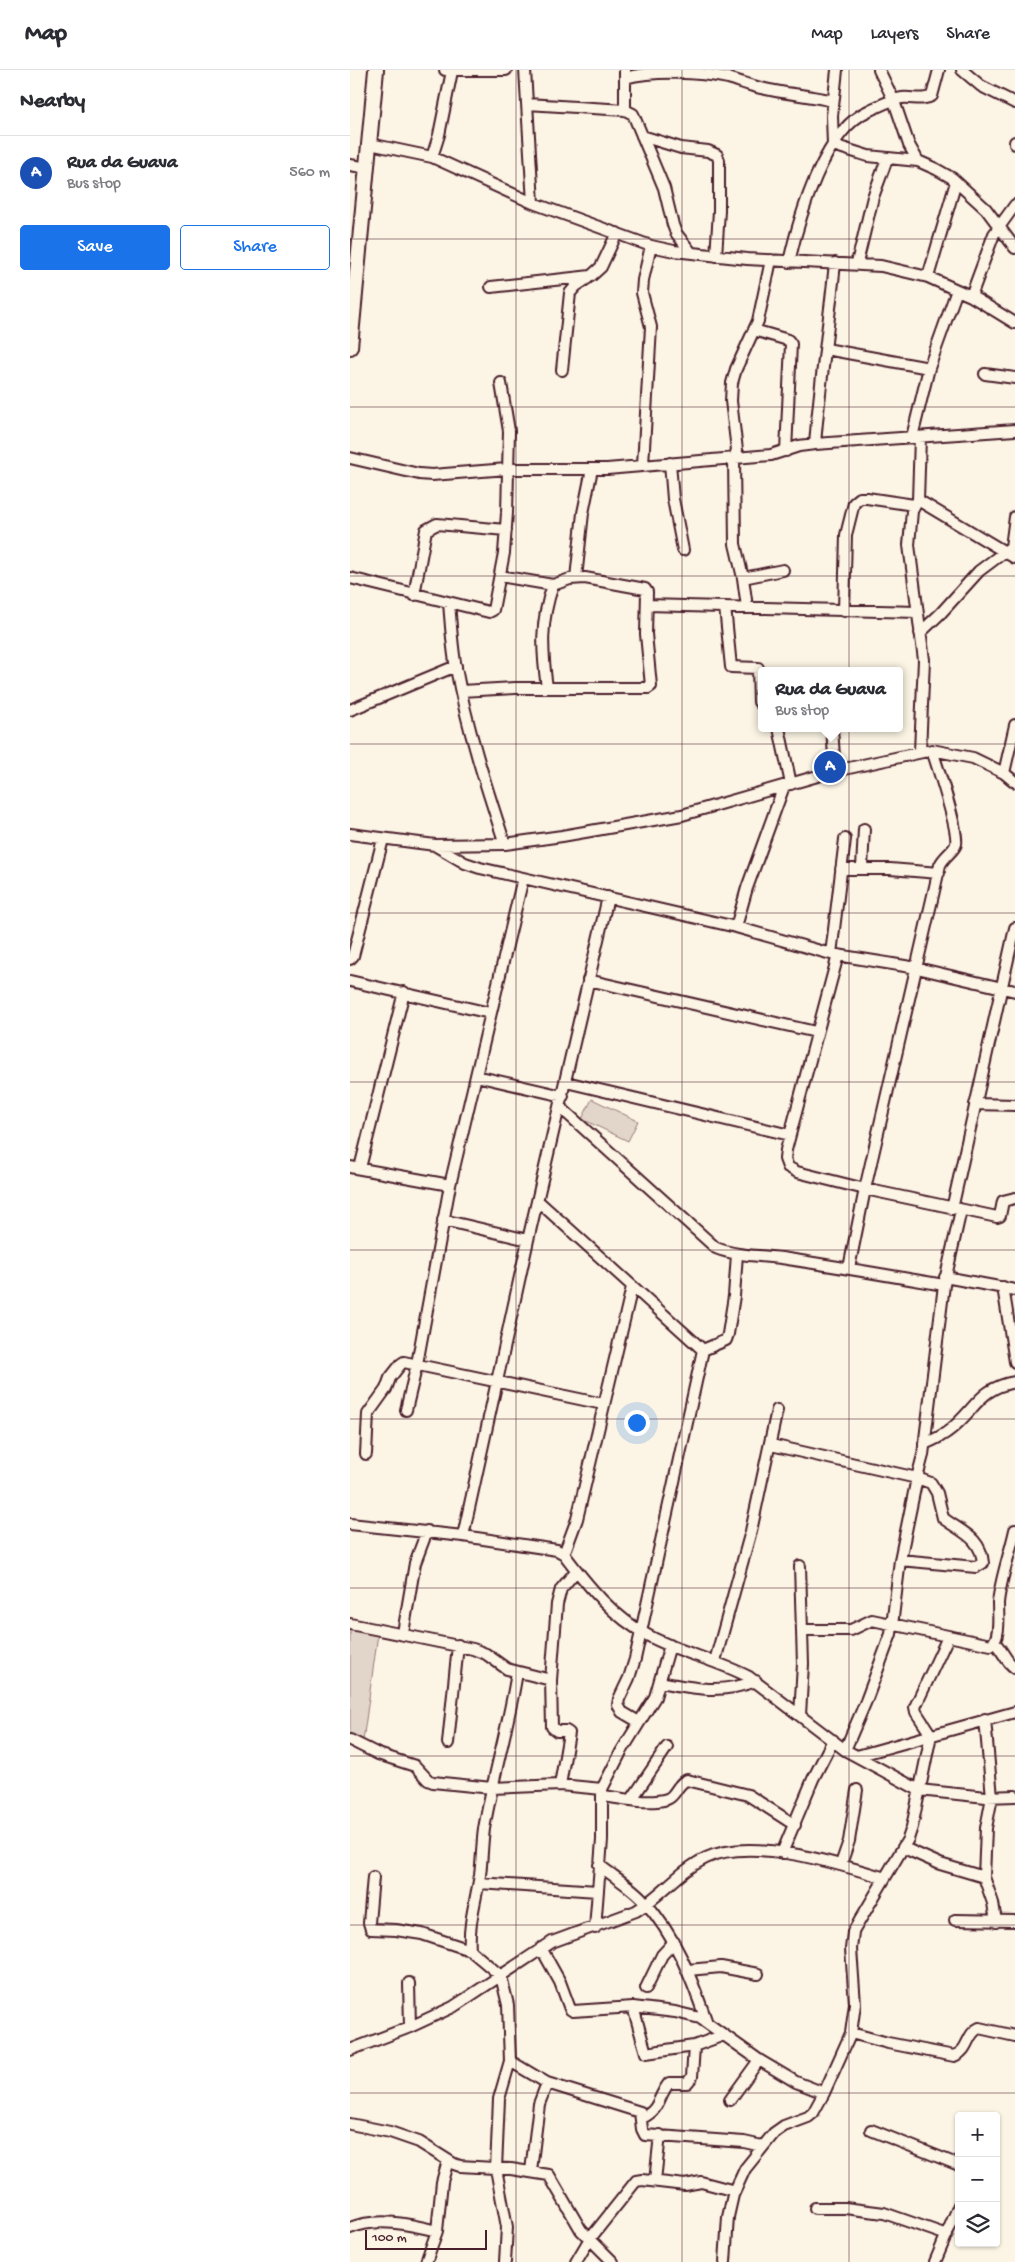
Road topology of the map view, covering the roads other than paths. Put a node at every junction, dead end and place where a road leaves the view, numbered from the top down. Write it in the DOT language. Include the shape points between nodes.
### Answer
graph roads {
  1 [pos="376,70"];
  2 [pos="506,70"];
  3 [pos="525,70"];
  4 [pos="837,70"];
  5 [pos="879,70"];
  6 [pos="939,70"];
  7 [pos="962,70"];
  8 [pos="449,71"];
  9 [pos="625,74"];
  10 [pos="894,100"];
  11 [pos="833,101"];
  12 [pos="1015,103"];
  13 [pos="527,104"];
  14 [pos="625,110"];
  15 [pos="642,136"];
  16 [pos="370,144"];
  17 [pos="833,145"];
  18 [pos="432,157"];
  19 [pos="886,159"];
  20 [pos="918,161"];
  21 [pos="350,165"];
  22 [pos="368,168"];
  23 [pos="956,182"];
  24 [pos="533,203"];
  25 [pos="1015,205"];
  26 [pos="999,226"];
  27 [pos="617,234"];
  28 [pos="651,246"];
  29 [pos="1015,248"];
  30 [pos="690,252"];
  31 [pos="716,256"];
  32 [pos="771,260"];
  33 [pos="790,262"];
  34 [pos="835,263"];
  35 [pos="857,263"];
  36 [pos="591,276"];
  37 [pos="928,277"];
  38 [pos="491,288"];
  39 [pos="957,290"];
  40 [pos="970,296"];
  41 [pos="1015,323"];
  42 [pos="351,329"];
  43 [pos="754,330"];
  44 [pos="350,347"];
  45 [pos="826,349"];
  46 [pos="929,368"];
  47 [pos="562,370"];
  48 [pos="985,374"];
  49 [pos="1015,378"];
  50 [pos="501,383"];
  51 [pos="1015,430"];
  52 [pos="916,437"];
  53 [pos="815,444"];
  54 [pos="786,451"];
  55 [pos="350,458"];
  56 [pos="734,458"];
  57 [pos="670,463"];
  58 [pos="643,465"];
  59 [pos="507,469"];
  60 [pos="592,470"];
  61 [pos="916,502"];
  62 [pos="1015,517"];
  63 [pos="506,530"];
  64 [pos="1010,547"];
  65 [pos="683,550"];
  66 [pos="1015,558"];
  67 [pos="784,570"];
  68 [pos="500,576"];
  69 [pos="350,578"];
  70 [pos="576,578"];
  71 [pos="743,578"];
  72 [pos="553,585"];
  73 [pos="414,594"];
  74 [pos="449,604"];
  75 [pos="647,605"];
  76 [pos="725,606"];
  77 [pos="747,607"];
  78 [pos="844,611"];
  79 [pos="918,612"];
  80 [pos="920,633"];
  81 [pos="456,666"];
  82 [pos="758,668"];
  83 [pos="547,688"];
  84 [pos="461,691"];
  85 [pos="350,710"];
  86 [pos="1015,725"];
  87 [pos="780,732"];
  88 [pos="832,732"];
  89 [pos="932,750"];
  90 [pos="920,751"];
  91 [pos="835,771"];
  92 [pos="1004,773"];
  93 [pos="1015,782"];
  94 [pos="787,785"];
  95 [pos="864,829"];
  96 [pos="350,834"];
  97 [pos="383,839"];
  98 [pos="845,839"];
  99 [pos="505,844"];
  100 [pos="435,845"];
  101 [pos="862,868"];
  102 [pos="841,869"];
  103 [pos="938,873"];
  104 [pos="523,878"];
  105 [pos="608,898"];
  106 [pos="736,927"];
  107 [pos="1015,928"];
  108 [pos="834,954"];
  109 [pos="350,959"];
  110 [pos="917,968"];
  111 [pos="588,980"];
  112 [pos="350,981"];
  113 [pos="1002,988"];
  114 [pos="1015,991"];
  115 [pos="404,992"];
  116 [pos="490,1013"];
  117 [pos="816,1032"];
  118 [pos="476,1076"];
  119 [pos="566,1082"];
  120 [pos="563,1096"];
  121 [pos="975,1104"];
  122 [pos="1015,1105"];
  123 [pos="560,1107"];
  124 [pos="790,1136"];
  125 [pos="355,1167"];
  126 [pos="450,1185"];
  127 [pos="865,1189"];
  128 [pos="1015,1198"];
  129 [pos="538,1201"];
  130 [pos="956,1209"];
  131 [pos="443,1220"];
  132 [pos="528,1240"];
  133 [pos="737,1254"];
  134 [pos="849,1268"];
  135 [pos="944,1281"];
  136 [pos="632,1287"];
  137 [pos="1003,1287"];
  138 [pos="1015,1290"];
  139 [pos="703,1350"];
  140 [pos="1015,1362"];
  141 [pos="417,1364"];
  142 [pos="496,1382"];
  143 [pos="1015,1382"];
  144 [pos="604,1404"];
  145 [pos="406,1410"];
  146 [pos="777,1410"];
  147 [pos="924,1444"];
  148 [pos="771,1446"];
  149 [pos="366,1454"];
  150 [pos="917,1478"];
  151 [pos="350,1524"];
  152 [pos="1015,1530"];
  153 [pos="427,1531"];
  154 [pos="463,1536"];
  155 [pos="564,1554"];
  156 [pos="900,1560"];
  157 [pos="800,1566"];
  158 [pos="576,1571"];
  159 [pos="1011,1571"];
  160 [pos="350,1624"];
  161 [pos="892,1625"];
  162 [pos="802,1630"];
  163 [pos="640,1631"];
  164 [pos="403,1633"];
  165 [pos="948,1637"];
  166 [pos="994,1642"];
  167 [pos="458,1645"];
  168 [pos="670,1645"];
  169 [pos="715,1661"];
  170 [pos="1015,1668"];
  171 [pos="517,1672"];
  172 [pos="551,1680"];
  173 [pos="756,1681"];
  174 [pos="660,1682"];
  175 [pos="1015,1712"];
  176 [pos="800,1715"];
  177 [pos="985,1719"];
  178 [pos="638,1722"];
  179 [pos="931,1735"];
  180 [pos="350,1740"];
  181 [pos="833,1740"];
  182 [pos="448,1743"];
  183 [pos="667,1746"];
  184 [pos="845,1750"];
  185 [pos="856,1756"];
  186 [pos="560,1785"];
  187 [pos="492,1788"];
  188 [pos="857,1790"];
  189 [pos="919,1790"];
  190 [pos="602,1793"];
  191 [pos="1015,1796"];
  192 [pos="992,1797"];
  193 [pos="632,1799"];
  194 [pos="795,1825"];
  195 [pos="904,1848"];
  196 [pos="782,1853"];
  197 [pos="841,1864"];
  198 [pos="599,1865"];
  199 [pos="373,1877"];
  200 [pos="984,1877"];
  201 [pos="886,1878"];
  202 [pos="479,1883"];
  203 [pos="597,1891"];
  204 [pos="647,1904"];
  205 [pos="955,1920"];
  206 [pos="1015,1921"];
  207 [pos="996,1922"];
  208 [pos="595,1928"];
  209 [pos="674,1942"];
  210 [pos="541,1948"];
  211 [pos="470,1950"];
  212 [pos="688,1970"];
  213 [pos="758,1974"];
  214 [pos="501,1976"];
  215 [pos="409,1983"];
  216 [pos="646,1988"];
  217 [pos="633,2007"];
  218 [pos="706,2020"];
  219 [pos="410,2027"];
  220 [pos="851,2032"];
  221 [pos="724,2034"];
  222 [pos="1015,2036"];
  223 [pos="694,2046"];
  224 [pos="350,2050"];
  225 [pos="759,2060"];
  226 [pos="510,2061"];
  227 [pos="547,2082"];
  228 [pos="824,2093"];
  229 [pos="730,2100"];
  230 [pos="642,2118"];
  231 [pos="350,2124"];
  232 [pos="871,2130"];
  233 [pos="660,2135"];
  234 [pos="762,2146"];
  235 [pos="448,2160"];
  236 [pos="955,2163"];
  237 [pos="496,2169"];
  238 [pos="530,2171"];
  239 [pos="655,2181"];
  240 [pos="734,2191"];
  241 [pos="815,2208"];
  242 [pos="955,2215"];
  243 [pos="350,2228"];
  244 [pos="437,2231"];
  245 [pos="947,2235"];
  246 [pos="589,2240"];
  247 [pos="426,2262"];
  248 [pos="505,2262"];
  249 [pos="576,2262"];
  250 [pos="613,2262"];
  251 [pos="725,2262"];
  252 [pos="935,2262"];
  1 -- 16 [label="main road"];
  2 -- 8 [label="street"];
  3 -- 13 [label="street"];
  4 -- 11 [label="street"];
  5 -- 10 [label="street"];
  6 -- 10 [label="street" via="932,96"];
  7 -- 12 [label="street" via="982,86"];
  8 -- 18 [label="street" via="439,135"];
  9 -- 11 [label="street" via="727,78 760,88"];
  9 -- 14 [label="street"];
  10 -- 17 [label="street" via="858,117"];
  10 -- 20 [label="street" via="909,145"];
  11 -- 17 [label="street"];
  13 -- 14 [label="street"];
  13 -- 24 [label="street"];
  14 -- 15 [label="street" via="633,114"];
  15 -- 30 [label="street" via="664,188 676,233"];
  15 -- 31 [label="street" via="717,155 719,211"];
  16 -- 18 [label="street"];
  16 -- 22 [label="main road"];
  17 -- 19 [label="street"];
  17 -- 33 [label="street" via="808,194"];
  18 -- 24 [label="street"];
  19 -- 20 [label="street"];
  19 -- 35 [label="street"];
  20 -- 23 [label="street"];
  21 -- 22 [label="street"];
  22 -- 42 [label="main road"];
  23 -- 26 [label="street"];
  23 -- 37 [label="street"];
  24 -- 27 [label="street"];
  25 -- 26 [label="street"];
  26 -- 29 [label="street"];
  26 -- 40 [label="street"];
  27 -- 28 [label="street"];
  27 -- 36 [label="street" via="604,262"];
  28 -- 30 [label="street"];
  28 -- 58 [label="street" via="642,293 651,327"];
  30 -- 31 [label="street"];
  31 -- 32 [label="street"];
  32 -- 33 [label="street"];
  32 -- 43 [label="street"];
  33 -- 34 [label="street"];
  34 -- 35 [label="street"];
  34 -- 45 [label="street"];
  35 -- 37 [label="street"];
  36 -- 38 [label="street"];
  36 -- 47 [label="street" via="570,293"];
  37 -- 39 [label="street"];
  39 -- 40 [label="street"];
  39 -- 46 [label="street"];
  40 -- 41 [label="street"];
  42 -- 44 [label="main road"];
  43 -- 54 [label="street" via="788,340 791,344"];
  43 -- 56 [label="street" via="732,383 737,450"];
  45 -- 46 [label="street"];
  45 -- 53 [label="street"];
  46 -- 52 [label="street"];
  48 -- 49 [label="street"];
  50 -- 59 [label="street" via="509,431"];
  51 -- 52 [label="street"];
  52 -- 53 [label="street"];
  52 -- 61 [label="street"];
  53 -- 54 [label="street"];
  54 -- 56 [label="street" via="771,456"];
  55 -- 59 [label="street" via="426,474"];
  56 -- 57 [label="street"];
  56 -- 71 [label="street" via="735,544"];
  57 -- 58 [label="street"];
  57 -- 65 [label="street"];
  58 -- 60 [label="street"];
  59 -- 60 [label="street"];
  59 -- 63 [label="street"];
  60 -- 70 [label="street" via="583,513"];
  61 -- 64 [label="street"];
  61 -- 78 [label="street" via="860,498 854,502 844,554"];
  61 -- 79 [label="street" via="909,550"];
  62 -- 64 [label="street"];
  63 -- 68 [label="street"];
  63 -- 73 [label="street" via="430,526 426,530"];
  64 -- 66 [label="street"];
  64 -- 80 [label="street" via="979,571"];
  67 -- 71 [label="street"];
  68 -- 72 [label="street"];
  68 -- 74 [label="street" via="493,610 489,612"];
  69 -- 73 [label="street"];
  70 -- 72 [label="street"];
  70 -- 75 [label="street" via="644,589"];
  71 -- 77 [label="street"];
  72 -- 83 [label="street" via="542,640"];
  73 -- 74 [label="street"];
  74 -- 81 [label="street"];
  75 -- 76 [label="street"];
  75 -- 83 [label="street" via="651,686"];
  76 -- 77 [label="street"];
  76 -- 82 [label="street" via="731,667"];
  77 -- 78 [label="street"];
  78 -- 79 [label="street"];
  79 -- 80 [label="street"];
  80 -- 90 [label="street" via="924,684"];
  81 -- 84 [label="street"];
  81 -- 85 [label="street"];
  83 -- 84 [label="street"];
  84 -- 99 [label="street" via="472,741"];
  86 -- 92 [label="street"];
  87 -- 94 [label="street"];
  88 -- 91 [label="street"];
  89 -- 90 [label="street"];
  89 -- 92 [label="street" via="973,758"];
  89 -- 103 [label="street" via="956,842 954,849 943,858"];
  90 -- 91 [label="street"];
  91 -- 94 [label="street"];
  92 -- 93 [label="street"];
  94 -- 99 [label="street" via="655,821"];
  94 -- 106 [label="street" via="747,888"];
  95 -- 101 [label="street"];
  96 -- 97 [label="street"];
  97 -- 100 [label="street"];
  97 -- 109 [label="street"];
  98 -- 102 [label="street"];
  99 -- 100 [label="street"];
  100 -- 104 [label="street" via="465,863"];
  101 -- 102 [label="street"];
  101 -- 103 [label="street"];
  102 -- 108 [label="street"];
  103 -- 110 [label="street"];
  104 -- 105 [label="street"];
  104 -- 116 [label="street"];
  105 -- 106 [label="street"];
  105 -- 111 [label="street"];
  106 -- 108 [label="street"];
  107 -- 113 [label="street"];
  108 -- 110 [label="street"];
  108 -- 117 [label="street"];
  110 -- 113 [label="street"];
  110 -- 127 [label="street"];
  111 -- 117 [label="street"];
  111 -- 119 [label="street"];
  112 -- 115 [label="street"];
  113 -- 114 [label="street"];
  113 -- 121 [label="street"];
  115 -- 116 [label="street"];
  115 -- 125 [label="street"];
  116 -- 118 [label="street"];
  117 -- 124 [label="street"];
  118 -- 120 [label="street"];
  118 -- 126 [label="street"];
  119 -- 120 [label="street"];
  119 -- 124 [label="street"];
  120 -- 123 [label="street"];
  121 -- 122 [label="street"];
  121 -- 130 [label="street"];
  123 -- 129 [label="street"];
  123 -- 133 [label="street" via="716,1248"];
  124 -- 127 [label="street" via="785,1159 788,1167"];
  125 -- 126 [label="street"];
  126 -- 131 [label="street"];
  127 -- 130 [label="street"];
  127 -- 134 [label="street"];
  128 -- 130 [label="street" via="1003,1201 999,1217"];
  129 -- 132 [label="street"];
  129 -- 136 [label="street"];
  130 -- 135 [label="street"];
  131 -- 132 [label="street"];
  131 -- 141 [label="street"];
  132 -- 142 [label="street"];
  133 -- 134 [label="street"];
  133 -- 139 [label="street" via="726,1340"];
  134 -- 135 [label="street"];
  135 -- 137 [label="street"];
  135 -- 147 [label="street"];
  136 -- 139 [label="street"];
  136 -- 144 [label="street"];
  137 -- 138 [label="street"];
  137 -- 140 [label="street"];
  139 -- 163 [label="street"];
  141 -- 142 [label="street"];
  141 -- 145 [label="street"];
  141 -- 149 [label="street" via="401,1364 371,1408 367,1420"];
  142 -- 144 [label="street"];
  142 -- 154 [label="street"];
  143 -- 147 [label="street" via="988,1391 952,1429"];
  144 -- 155 [label="street" via="577,1520"];
  146 -- 148 [label="street"];
  147 -- 150 [label="street"];
  148 -- 150 [label="street"];
  148 -- 169 [label="street"];
  150 -- 156 [label="street"];
  150 -- 156 [label="street" via="931,1483 943,1518 973,1538 983,1563 976,1567"];
  151 -- 153 [label="street"];
  152 -- 159 [label="street"];
  153 -- 154 [label="street"];
  153 -- 164 [label="street" via="415,1564"];
  154 -- 155 [label="street" via="550,1548"];
  155 -- 158 [label="street"];
  156 -- 161 [label="street"];
  157 -- 162 [label="street"];
  158 -- 163 [label="street" via="602,1600"];
  158 -- 172 [label="street" via="560,1594 555,1617"];
  159 -- 166 [label="street" via="999,1595"];
  160 -- 164 [label="street"];
  161 -- 162 [label="street" via="872,1620 851,1630"];
  161 -- 165 [label="street"];
  161 -- 184 [label="street"];
  162 -- 176 [label="street"];
  163 -- 168 [label="street"];
  163 -- 178 [label="street" via="630,1678 618,1705 622,1712"];
  164 -- 167 [label="street"];
  165 -- 166 [label="street" via="985,1645"];
  165 -- 179 [label="street" via="915,1707"];
  166 -- 170 [label="street"];
  167 -- 171 [label="street" via="486,1654"];
  167 -- 182 [label="street"];
  168 -- 169 [label="street"];
  168 -- 174 [label="street"];
  169 -- 173 [label="street"];
  171 -- 172 [label="street"];
  171 -- 187 [label="street"];
  172 -- 186 [label="street" via="552,1727 569,1733"];
  173 -- 174 [label="street" via="720,1690"];
  173 -- 176 [label="street"];
  174 -- 178 [label="street"];
  175 -- 177 [label="street"];
  176 -- 181 [label="street"];
  177 -- 179 [label="street"];
  177 -- 192 [label="street"];
  178 -- 190 [label="street"];
  179 -- 185 [label="street"];
  179 -- 189 [label="street"];
  180 -- 187 [label="street" via="378,1754 415,1766 433,1782"];
  181 -- 184 [label="street"];
  181 -- 194 [label="street"];
  183 -- 193 [label="street"];
  184 -- 185 [label="street"];
  185 -- 189 [label="street"];
  186 -- 187 [label="street"];
  186 -- 190 [label="street"];
  187 -- 202 [label="street"];
  188 -- 197 [label="street" via="849,1841"];
  189 -- 192 [label="street"];
  189 -- 195 [label="street"];
  190 -- 193 [label="street"];
  190 -- 198 [label="street"];
  191 -- 192 [label="street"];
  192 -- 200 [label="street" via="986,1828"];
  193 -- 194 [label="street" via="669,1798 687,1780 748,1795"];
  194 -- 196 [label="street"];
  195 -- 200 [label="street" via="940,1864"];
  195 -- 201 [label="street"];
  196 -- 197 [label="street"];
  196 -- 204 [label="street" via="740,1850 714,1854 675,1878"];
  197 -- 201 [label="street"];
  198 -- 203 [label="street"];
  198 -- 204 [label="street"];
  199 -- 211 [label="street" via="371,1929 422,1934"];
  200 -- 207 [label="street" via="994,1903"];
  201 -- 220 [label="street" via="853,1932 855,2004"];
  202 -- 203 [label="street"];
  202 -- 211 [label="street"];
  203 -- 208 [label="street"];
  204 -- 208 [label="street"];
  204 -- 209 [label="street"];
  205 -- 207 [label="street"];
  206 -- 207 [label="street"];
  208 -- 210 [label="street" via="563,1937"];
  209 -- 212 [label="street"];
  209 -- 216 [label="street" via="662,1955"];
  210 -- 214 [label="street"];
  210 -- 217 [label="street" via="573,2011"];
  211 -- 214 [label="street"];
  212 -- 213 [label="street" via="721,1967"];
  212 -- 218 [label="street"];
  214 -- 219 [label="street" via="453,2007"];
  214 -- 226 [label="street" via="509,2014"];
  215 -- 219 [label="street"];
  217 -- 218 [label="street"];
  217 -- 223 [label="street" via="646,2053"];
  218 -- 221 [label="street"];
  219 -- 224 [label="street"];
  220 -- 222 [label="street" via="954,2056 961,2054 971,2034 979,2028"];
  220 -- 228 [label="street"];
  221 -- 223 [label="street"];
  221 -- 225 [label="street"];
  223 -- 230 [label="street" via="692,2077 688,2084 669,2084 661,2093 658,2107"];
  225 -- 228 [label="street" via="796,2082"];
  225 -- 229 [label="street"];
  226 -- 227 [label="street"];
  226 -- 237 [label="street" via="499,2099"];
  227 -- 230 [label="street" via="636,2110"];
  227 -- 238 [label="street" via="539,2104"];
  228 -- 234 [label="street" via="808,2117 774,2132"];
  230 -- 233 [label="street" via="645,2135"];
  231 -- 235 [label="street" via="419,2142"];
  232 -- 236 [label="street"];
  233 -- 234 [label="street"];
  233 -- 239 [label="street"];
  234 -- 240 [label="street"];
  235 -- 237 [label="street" via="460,2166"];
  235 -- 244 [label="street" via="442,2182"];
  237 -- 238 [label="street"];
  237 -- 248 [label="street" via="507,2228"];
  238 -- 246 [label="street" via="548,2175"];
  239 -- 240 [label="street" via="685,2185 701,2182"];
  239 -- 246 [label="street" via="636,2181"];
  240 -- 251 [label="street" via="728,2217"];
  241 -- 245 [label="street" via="884,2213"];
  242 -- 245 [label="street"];
  243 -- 244 [label="street" via="398,2223"];
  244 -- 247 [label="street"];
  245 -- 252 [label="street"];
  246 -- 249 [label="street"];
  246 -- 250 [label="street"];
}
